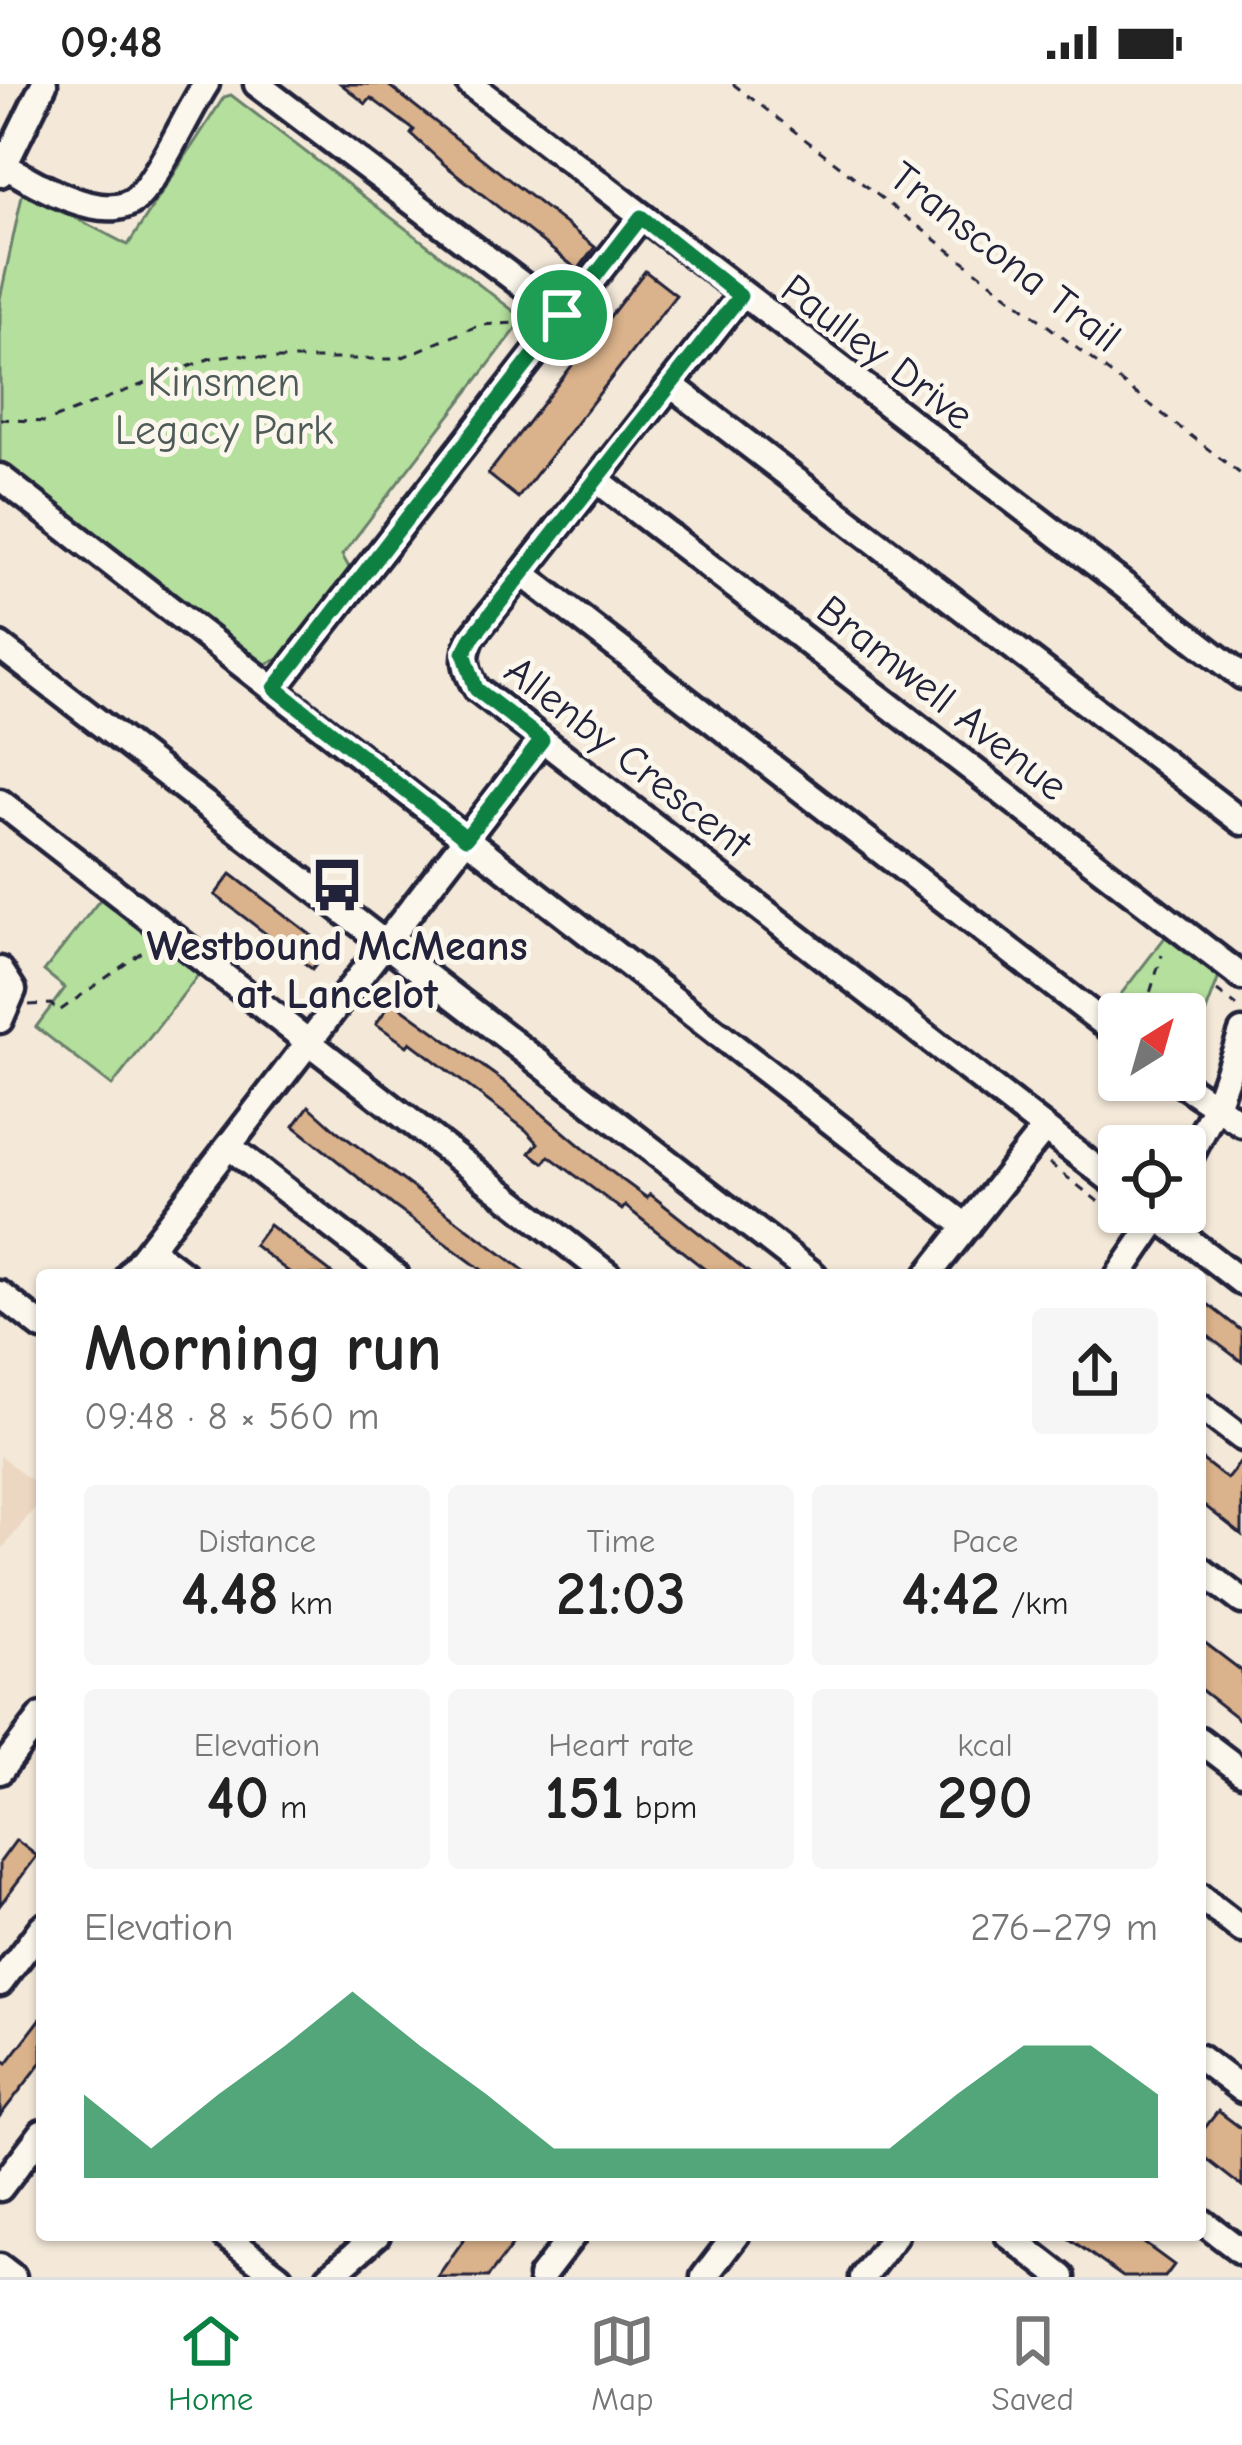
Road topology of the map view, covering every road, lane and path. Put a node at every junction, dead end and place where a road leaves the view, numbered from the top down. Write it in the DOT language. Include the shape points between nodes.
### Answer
graph roads {
  1 [pos="44,84"];
  2 [pos="206,84"];
  3 [pos="257,84"];
  4 [pos="470,84"];
  5 [pos="733,84"];
  6 [pos="1,167"];
  7 [pos="641,217"];
  8 [pos="740,296"];
  9 [pos="560,318"];
  10 [pos="670,385"];
  11 [pos="0,419"];
  12 [pos="1242,475"];
  13 [pos="0,477"];
  14 [pos="597,480"];
  15 [pos="523,574"];
  16 [pos="0,646"];
  17 [pos="1242,676"];
  18 [pos="275,688"];
  19 [pos="542,740"];
  20 [pos="0,802"];
  21 [pos="1242,823"];
  22 [pos="466,838"];
  23 [pos="161,927"];
  24 [pos="386,944"];
  25 [pos="1162,955"];
  26 [pos="0,970"];
  27 [pos="1242,976"];
  28 [pos="1217,991"];
  29 [pos="1150,993"];
  30 [pos="5,1013"];
  31 [pos="1098,1019"];
  32 [pos="1239,1019"];
  33 [pos="311,1043"];
  34 [pos="1206,1099"];
  35 [pos="1216,1106"];
  36 [pos="1242,1124"];
  37 [pos="1206,1125"];
  38 [pos="1037,1138"];
  39 [pos="231,1148"];
  40 [pos="1098,1174"];
  41 [pos="1098,1181"];
  42 [pos="967,1227"];
  43 [pos="1146,1233"];
  44 [pos="1172,1233"];
  45 [pos="150,1249"];
  46 [pos="134,1269"];
  47 [pos="176,1269"];
  48 [pos="387,1269"];
  49 [pos="600,1269"];
  50 [pos="806,1269"];
  51 [pos="933,1269"];
  52 [pos="1123,1269"];
  53 [pos="1242,1282"];
  54 [pos="0,1294"];
  55 [pos="36,1322"];
  56 [pos="1206,1411"];
  57 [pos="1242,1438"];
  58 [pos="1206,1574"];
  59 [pos="1242,1601"];
  60 [pos="36,1724"];
  61 [pos="1206,1745"];
  62 [pos="0,1771"];
  63 [pos="1242,1772"];
  64 [pos="1206,1902"];
  65 [pos="1242,1930"];
  66 [pos="36,1935"];
  67 [pos="0,1983"];
  68 [pos="1206,2063"];
  69 [pos="1242,2090"];
  70 [pos="36,2141"];
  71 [pos="0,2188"];
  72 [pos="1206,2225"];
  73 [pos="232,2241"];
  74 [pos="370,2241"];
  75 [pos="568,2241"];
  76 [pos="731,2241"];
  77 [pos="890,2241"];
  78 [pos="1016,2241"];
  79 [pos="1242,2252"];
  80 [pos="0,2266"];
  81 [pos="13,2277"];
  82 [pos="279,2277"];
  83 [pos="329,2277"];
  84 [pos="541,2277"];
  85 [pos="704,2277"];
  86 [pos="863,2277"];
  87 [pos="1062,2277"];
  1 -- 6 [label="street"];
  2 -- 6 [label="street" via="137,197 116,209"];
  3 -- 9 [label="street"];
  4 -- 7 [label="street, Paulley Drive"];
  5 -- 12 [label="path, Transcona Trail"];
  7 -- 8 [label="street, Paulley Drive"];
  7 -- 9 [label="street"];
  8 -- 10 [label="street, Allenby Crescent"];
  8 -- 17 [label="street, Paulley Drive"];
  9 -- 11 [label="path" via="479,325 398,359 211,358 45,422"];
  9 -- 18 [label="street"];
  10 -- 14 [label="street, Allenby Crescent"];
  10 -- 21 [label="street"];
  13 -- 18 [label="street"];
  14 -- 15 [label="street, Allenby Crescent"];
  14 -- 27 [label="street, Bramwell Avenue"];
  15 -- 19 [label="street, Allenby Crescent" via="472,638 466,672 476,689"];
  15 -- 31 [label="street"];
  16 -- 24 [label="street"];
  18 -- 22 [label="street"];
  19 -- 22 [label="street"];
  19 -- 38 [label="street, Allenby Crescent"];
  20 -- 23 [label="street"];
  22 -- 24 [label="street"];
  22 -- 42 [label="street"];
  23 -- 30 [label="path" via="156,941 58,1012 51,1004"];
  23 -- 33 [label="street"];
  24 -- 33 [label="street"];
  24 -- 50 [label="street"];
  25 -- 29 [label="path"];
  26 -- 30 [label="street" via="13,990"];
  28 -- 32 [label="path"];
  32 -- 35 [label="street"];
  33 -- 39 [label="street"];
  33 -- 49 [label="street"];
  34 -- 35 [label="street"];
  35 -- 36 [label="street"];
  35 -- 37 [label="street"];
  38 -- 40 [label="street, Allenby Crescent"];
  38 -- 41 [label="path"];
  38 -- 42 [label="street"];
  39 -- 45 [label="street"];
  39 -- 48 [label="street"];
  42 -- 51 [label="street"];
  43 -- 52 [label="street"];
  44 -- 53 [label="street"];
  45 -- 46 [label="street"];
  45 -- 47 [label="street"];
  54 -- 55 [label="street"];
  56 -- 57 [label="street"];
  58 -- 59 [label="street"];
  60 -- 62 [label="street"];
  61 -- 63 [label="street"];
  64 -- 65 [label="street"];
  66 -- 67 [label="street"];
  68 -- 69 [label="street"];
  70 -- 71 [label="street"];
  72 -- 79 [label="street"];
  73 -- 82 [label="street"];
  74 -- 83 [label="street"];
  75 -- 84 [label="street"];
  76 -- 85 [label="street"];
  77 -- 86 [label="street"];
  78 -- 87 [label="street"];
  80 -- 81 [label="street"];
}
